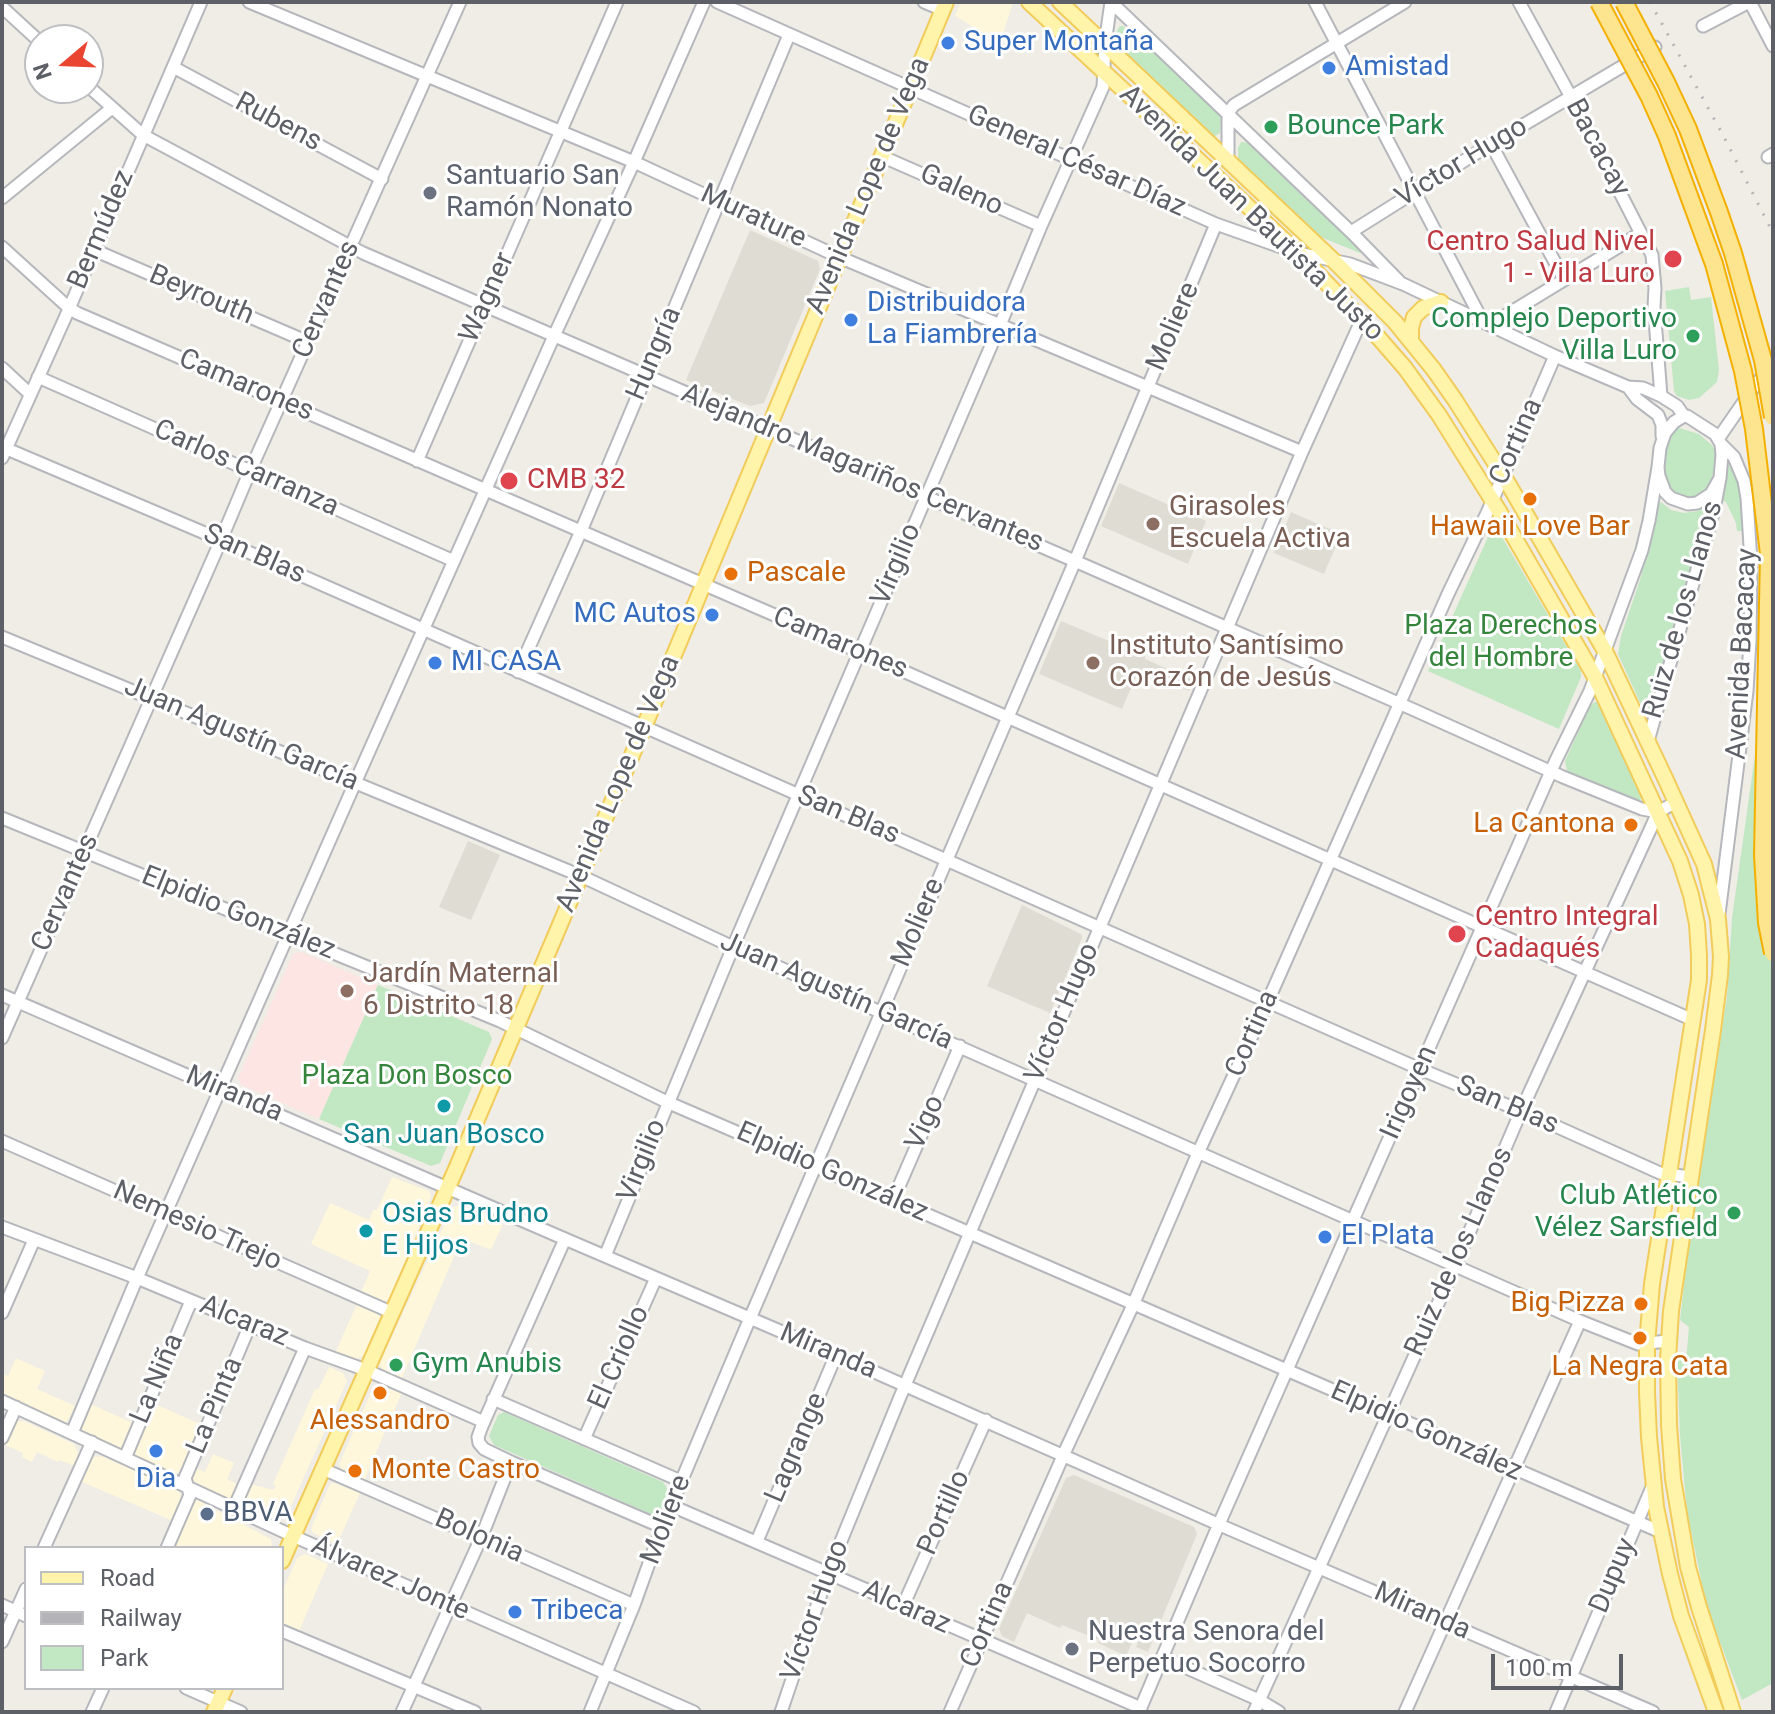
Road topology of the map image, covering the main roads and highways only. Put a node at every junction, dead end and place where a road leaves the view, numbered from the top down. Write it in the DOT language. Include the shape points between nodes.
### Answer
graph roads {
  1 [pos="1029,2"];
  2 [pos="1060,2"];
  3 [pos="1599,2"];
  4 [pos="1624,2"];
  5 [pos="945,6"];
  6 [pos="1441,302"];
  7 [pos="1411,340"];
  8 [pos="1773,417"];
  9 [pos="1773,953"];
  10 [pos="284,1556"];
  11 [pos="1716,1712"];
  12 [pos="1733,1712"];
  1 -- 11 [label="main road, Avenida Juan Bautista Justo" via="1298,253 1405,368 1492,500 1595,677 1680,861 1697,924 1699,967 1652,1284 1649,1437 1661,1532 1681,1616"];
  2 -- 7 [label="main road, Avenida Juan Bautista Justo"];
  3 -- 9 [label="highway, bridge" via="1667,136 1710,250 1754,429 1769,554 1763,855"];
  4 -- 8 [label="highway, bridge" via="1688,129 1719,212 1759,347"];
  5 -- 10 [label="main road, Avenida Lope de Vega" via="516,1029"];
  6 -- 7 [label="main road" via="1414,317"];
  7 -- 12 [label="main road, Avenida Juan Bautista Justo" via="1502,474 1605,651 1704,864 1718,919 1718,994 1668,1341 1671,1452 1681,1533"];
}
